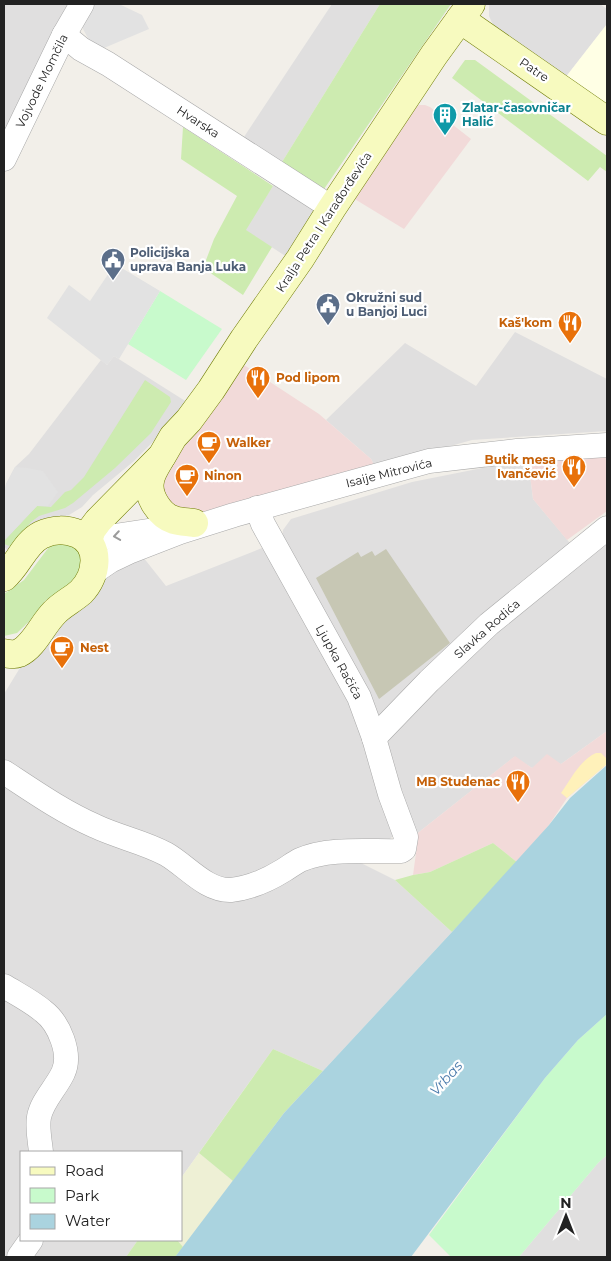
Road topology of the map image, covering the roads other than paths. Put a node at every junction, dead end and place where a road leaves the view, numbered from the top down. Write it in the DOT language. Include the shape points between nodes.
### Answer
graph roads {
  1 [pos="82,4"];
  2 [pos="466,12"];
  3 [pos="64,35"];
  4 [pos="607,121"];
  5 [pos="4,159"];
  6 [pos="332,208"];
  7 [pos="607,445"];
  8 [pos="168,447"];
  9 [pos="257,508"];
  10 [pos="234,514"];
  11 [pos="194,523"];
  12 [pos="607,528"];
  13 [pos="51,531"];
  14 [pos="88,540"];
  15 [pos="91,574"];
  16 [pos="4,577"];
  17 [pos="7,661"];
  18 [pos="374,738"];
  19 [pos="4,772"];
  20 [pos="4,986"];
  21 [pos="41,1151"];
  22 [pos="30,1241"];
  23 [pos="19,1257"];
  1 -- 3 [label="street, Vojvode Momčila"];
  2 -- 4 [label="main road, Patre"];
  2 -- 6 [label="main road, Kralja Petra I Karađorđevića"];
  3 -- 5 [label="street, Vojvode Momčila"];
  3 -- 6 [label="street, Hvarska"];
  6 -- 8 [label="main road, Kralja Petra I Karađorđevića" via="211,390"];
  7 -- 9 [label="street, Isaije Mitrovića" via="429,461"];
  8 -- 11 [label="main road" via="150,482 152,499 173,520"];
  8 -- 13 [label="main road, Kralja Petra I Karađorđevića" via="142,461 81,513"];
  8 -- 14 [label="main road, Kralja Petra I Karađorđevića" via="98,521"];
  9 -- 10 [label="street, Isaije Mitrovića"];
  9 -- 18 [label="street, Ljupka Račića" via="359,697"];
  10 -- 11 [label="street, Isaije Mitrovića"];
  10 -- 15 [label="street, Isaije Mitrovića" via="131,551"];
  11 -- 14 [label="street, Isaije Mitrovića, one-way"];
  12 -- 18 [label="street, Slavka Rodića" via="489,624"];
  13 -- 14 [label="main road" via="72,532"];
  13 -- 16 [label="main road, Kralja Petra I Karađorđevića" via="35,539"];
  14 -- 15 [label="main road" via="94,550"];
  15 -- 17 [label="main road" via="81,592 55,611 32,642"];
  18 -- 19 [label="street, Ljupka Račića" via="406,846 401,851 331,852 314,856 300,860 257,884 236,889 222,890 209,885 166,854 95,826"];
  20 -- 21 [label="street" via="49,1017 62,1039 66,1054 64,1072 41,1110"];
  22 -- 23 [label="street"];
}
